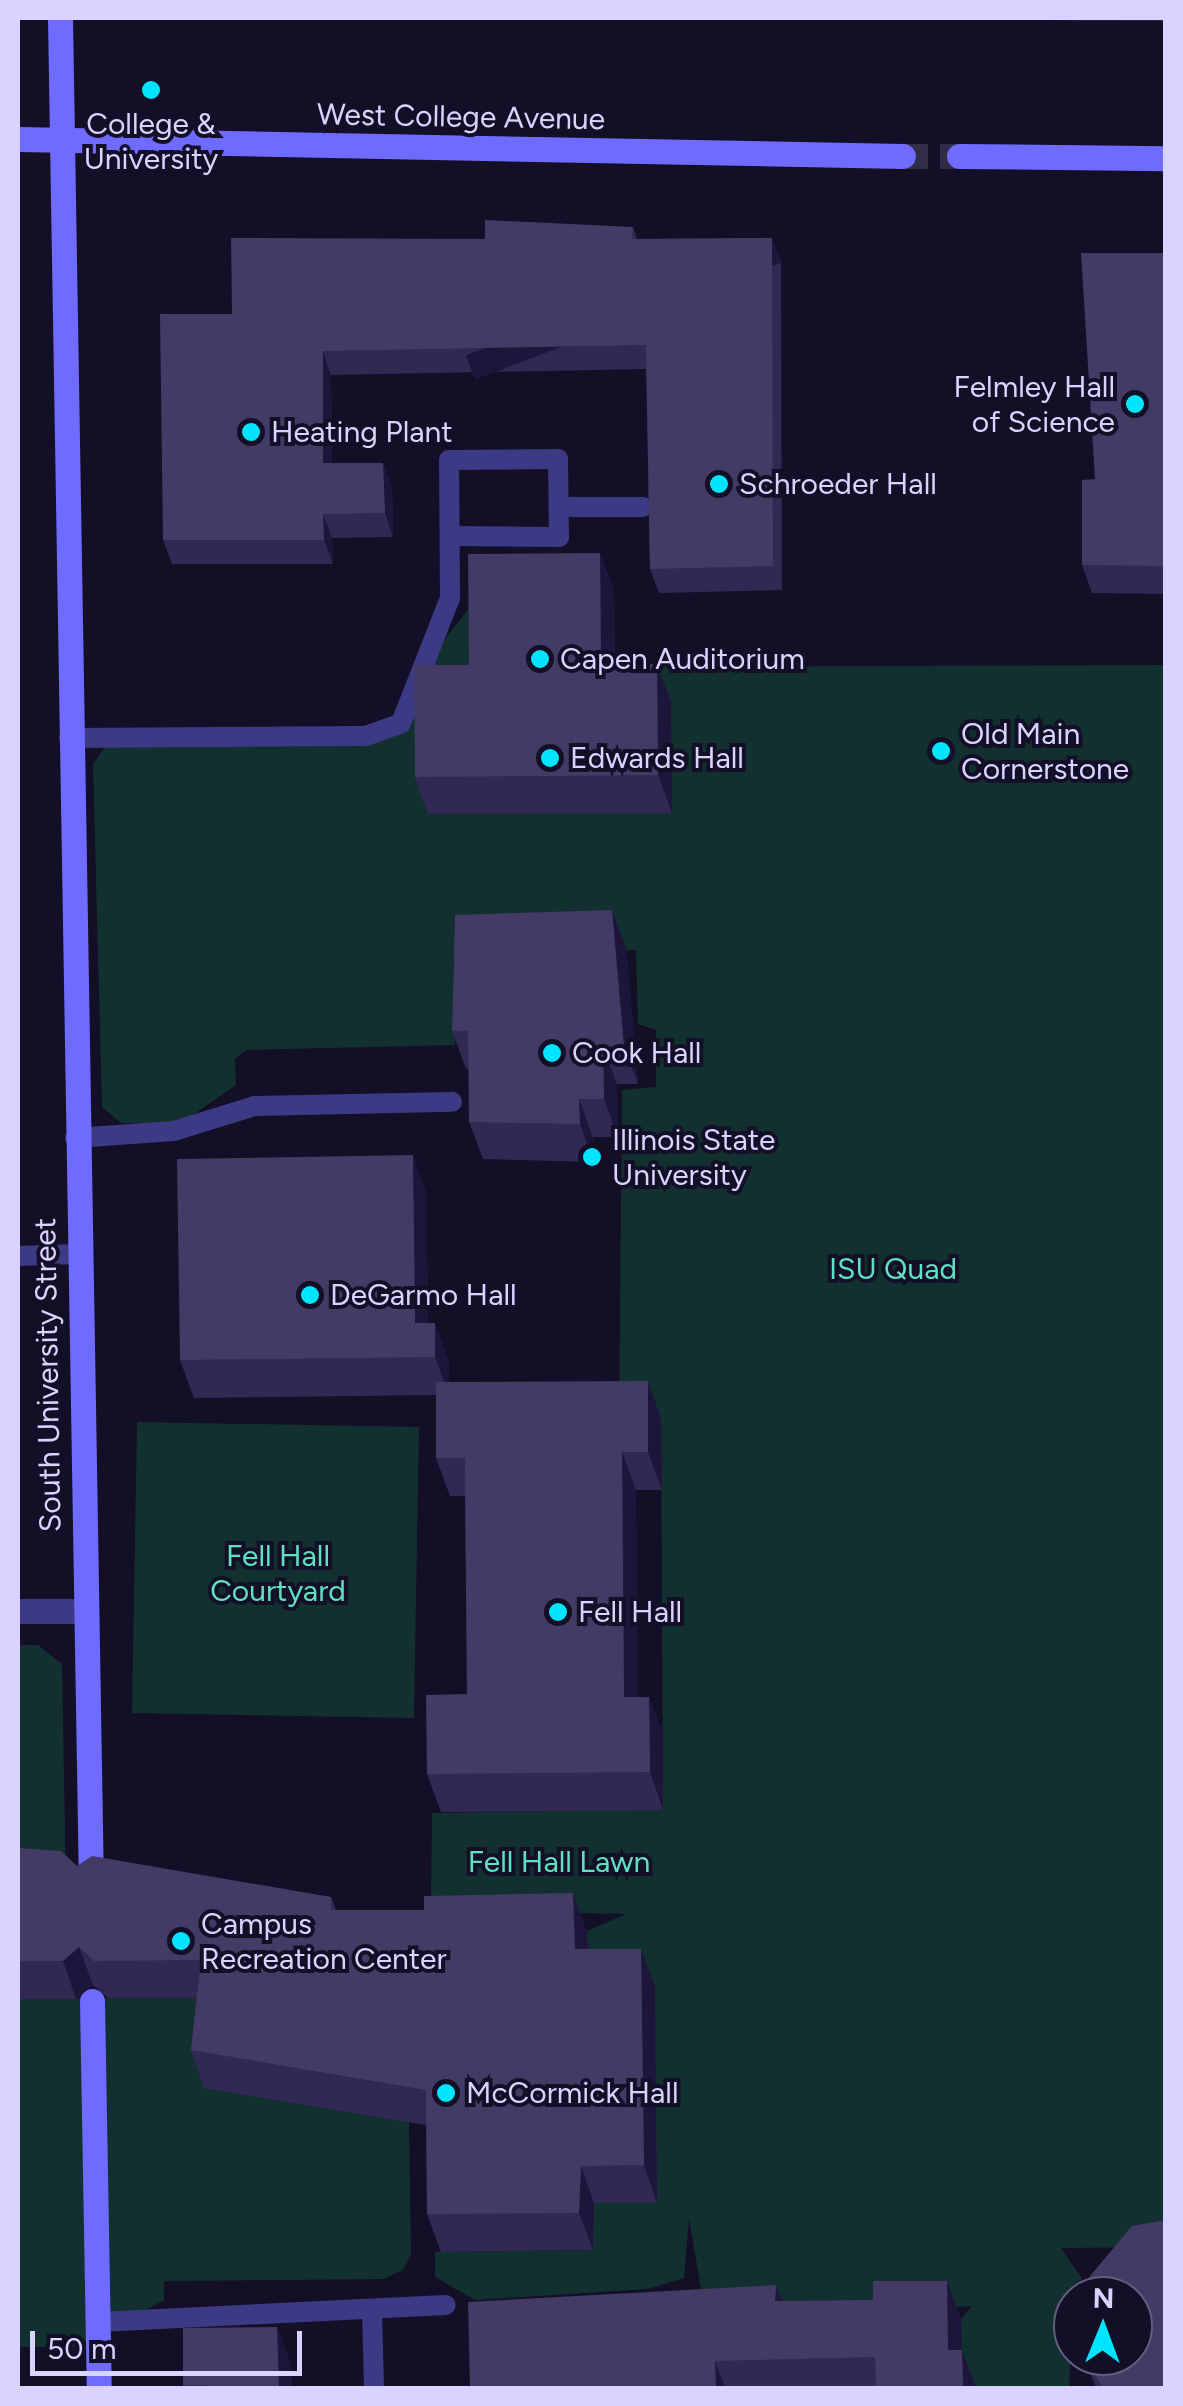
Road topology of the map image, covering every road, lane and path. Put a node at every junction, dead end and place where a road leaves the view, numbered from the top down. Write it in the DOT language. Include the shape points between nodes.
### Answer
graph roads {
  1 [pos="60,18"];
  2 [pos="18,138"];
  3 [pos="61,140"];
  4 [pos="903,156"];
  5 [pos="959,156"];
  6 [pos="1166,158"];
  7 [pos="644,507"];
  8 [pos="558,508"];
  9 [pos="450,536"];
  10 [pos="69,738"];
  11 [pos="452,1102"];
  12 [pos="76,1138"];
  13 [pos="78,1254"];
  14 [pos="18,1256"];
  15 [pos="18,1610"];
  16 [pos="86,1611"];
  17 [pos="90,1888"];
  18 [pos="92,2001"];
  19 [pos="446,2306"];
  20 [pos="372,2312"];
  21 [pos="98,2322"];
  22 [pos="98,2388"];
  23 [pos="374,2388"];
  1 -- 3 [label="street, South University Street"];
  2 -- 3 [label="street, West College Avenue"];
  3 -- 4 [label="street, West College Avenue"];
  3 -- 10 [label="street, South University Street"];
  5 -- 6 [label="street"];
  7 -- 8 [label="lane"];
  8 -- 9 [label="lane" via="560,537"];
  8 -- 9 [label="lane" via="558,460 449,460"];
  9 -- 10 [label="lane" via="450,598 401,724 366,736"];
  10 -- 12 [label="street, South University Street"];
  11 -- 12 [label="lane" via="255,1106 174,1131"];
  12 -- 13 [label="street, South University Street"];
  13 -- 14 [label="lane"];
  13 -- 16 [label="street, South University Street"];
  15 -- 16 [label="street"];
  16 -- 17 [label="street, South University Street"];
  18 -- 21 [label="street"];
  19 -- 20 [label="lane"];
  20 -- 21 [label="lane"];
  20 -- 23 [label="lane"];
  21 -- 22 [label="street"];
}
